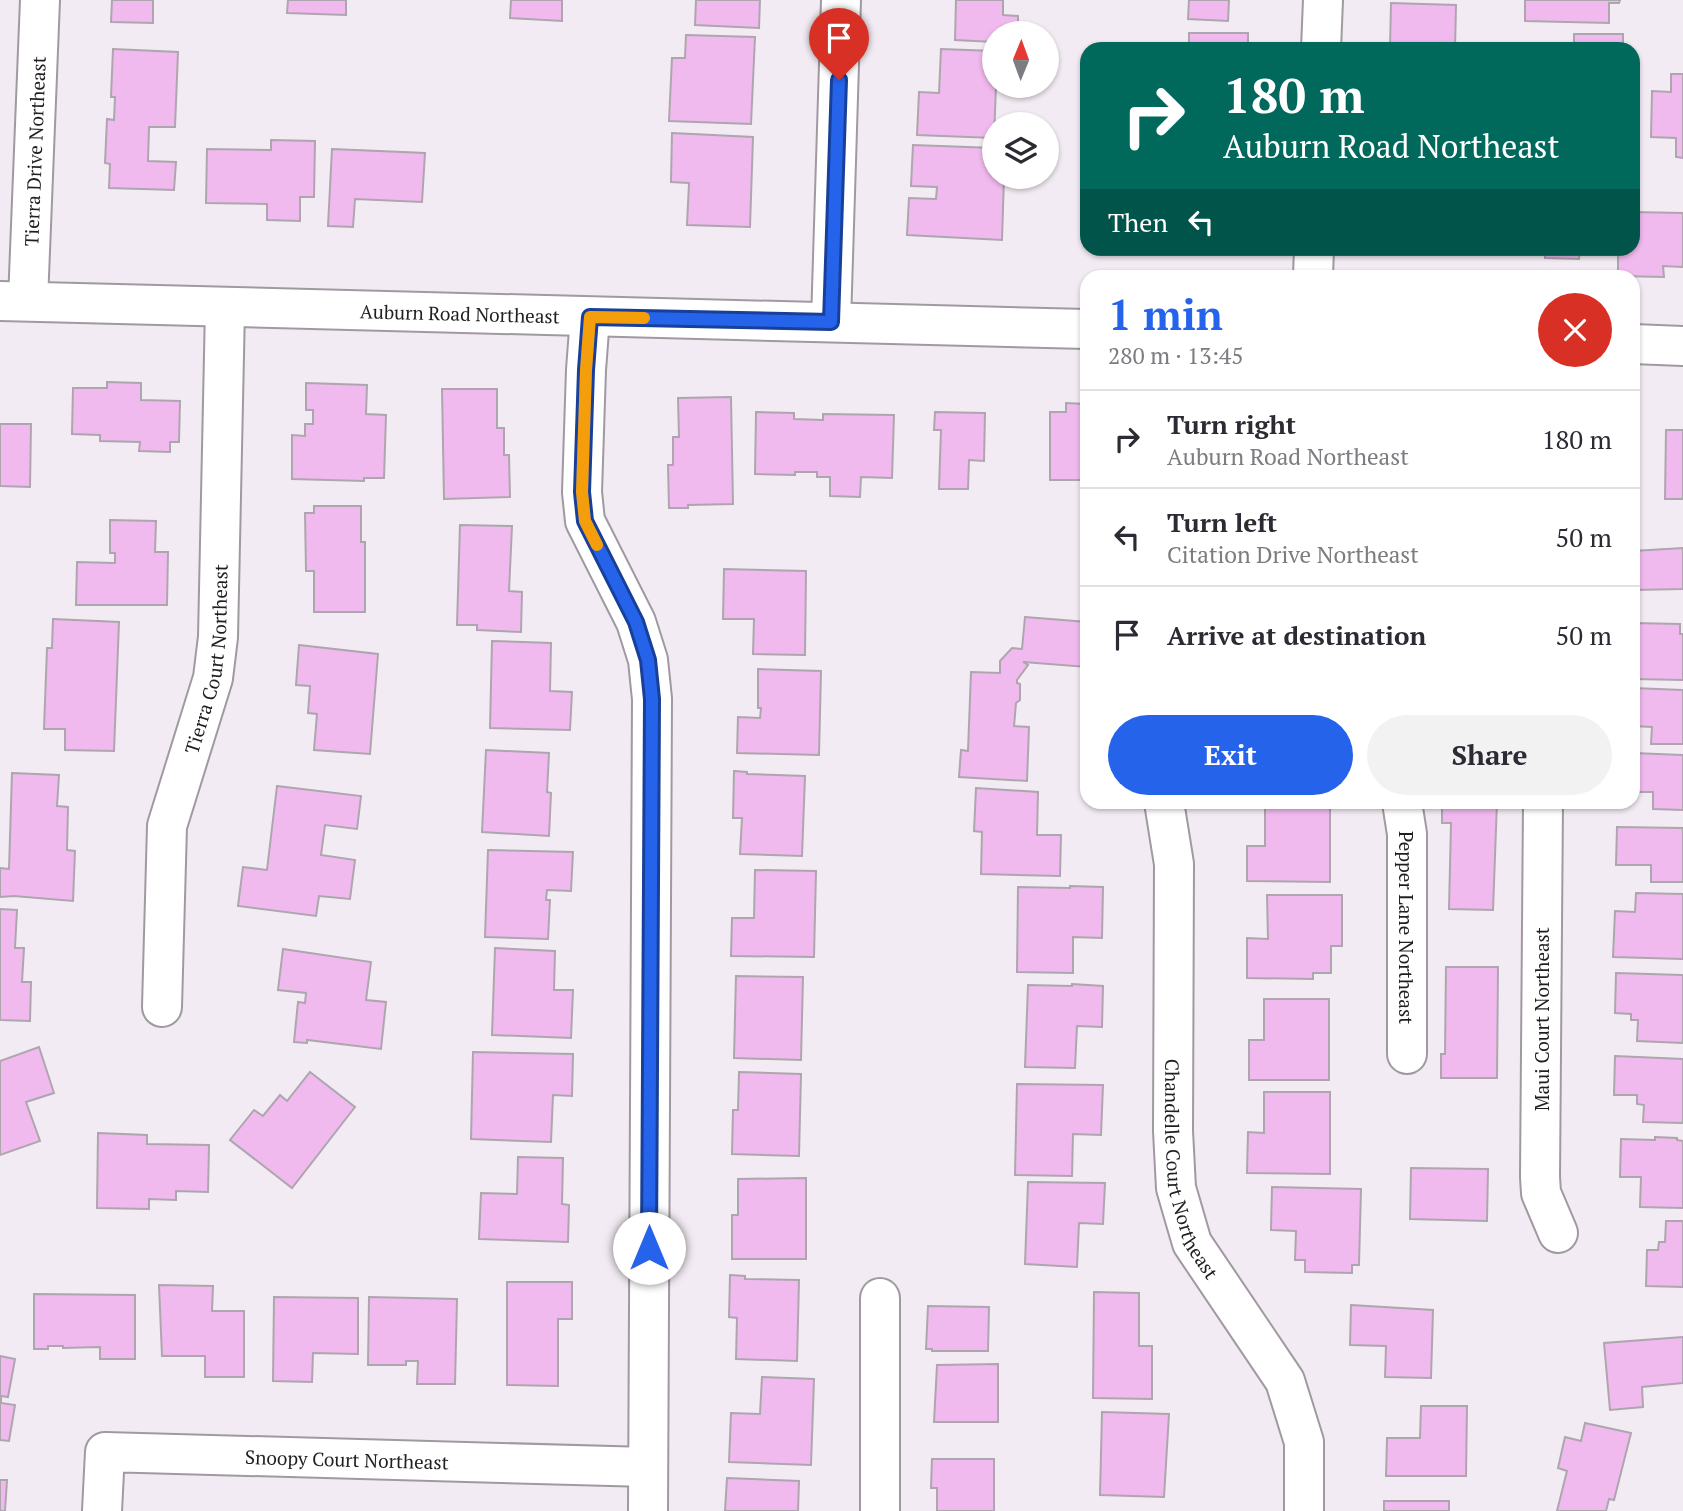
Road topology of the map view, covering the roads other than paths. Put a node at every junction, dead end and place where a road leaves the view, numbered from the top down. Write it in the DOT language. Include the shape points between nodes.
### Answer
graph roads {
  1 [pos="40,0"];
  2 [pos="841,0"];
  3 [pos="1323,0"];
  4 [pos="1321,42"];
  5 [pos="14,301"];
  6 [pos="225,308"];
  7 [pos="590,317"];
  8 [pos="831,322"];
  9 [pos="1080,329"];
  10 [pos="1640,344"];
  11 [pos="1683,346"];
  12 [pos="1165,809"];
  13 [pos="1403,809"];
  14 [pos="1543,809"];
  15 [pos="162,1007"];
  16 [pos="1407,1054"];
  17 [pos="1558,1233"];
  18 [pos="880,1298"];
  19 [pos="648,1467"];
  20 [pos="102,1511"];
  21 [pos="648,1511"];
  22 [pos="880,1511"];
  23 [pos="1304,1511"];
  1 -- 5 [label="street, Tierra Drive Northeast"];
  2 -- 8 [label="street"];
  3 -- 4 [label="street"];
  5 -- 6 [label="street, Auburn Road Northeast"];
  6 -- 7 [label="street, Auburn Road Northeast"];
  6 -- 15 [label="street, Tierra Court Northeast" via="218,637 213,678 167,826"];
  7 -- 8 [label="street, Auburn Road Northeast"];
  7 -- 19 [label="street" via="582,492 585,521 636,622 648,660 652,699"];
  8 -- 9 [label="street, Auburn Road Northeast"];
  10 -- 11 [label="street"];
  12 -- 23 [label="street, Chandelle Court Northeast" via="1174,864 1176,1188 1192,1243 1285,1381 1304,1442"];
  13 -- 16 [label="street, Pepper Lane Northeast" via="1407,834"];
  14 -- 17 [label="street, Maui Court Northeast" via="1540,1177 1541,1193"];
  18 -- 22 [label="street"];
  19 -- 20 [label="street, Snoopy Court Northeast" via="105,1452"];
  19 -- 21 [label="street"];
}
